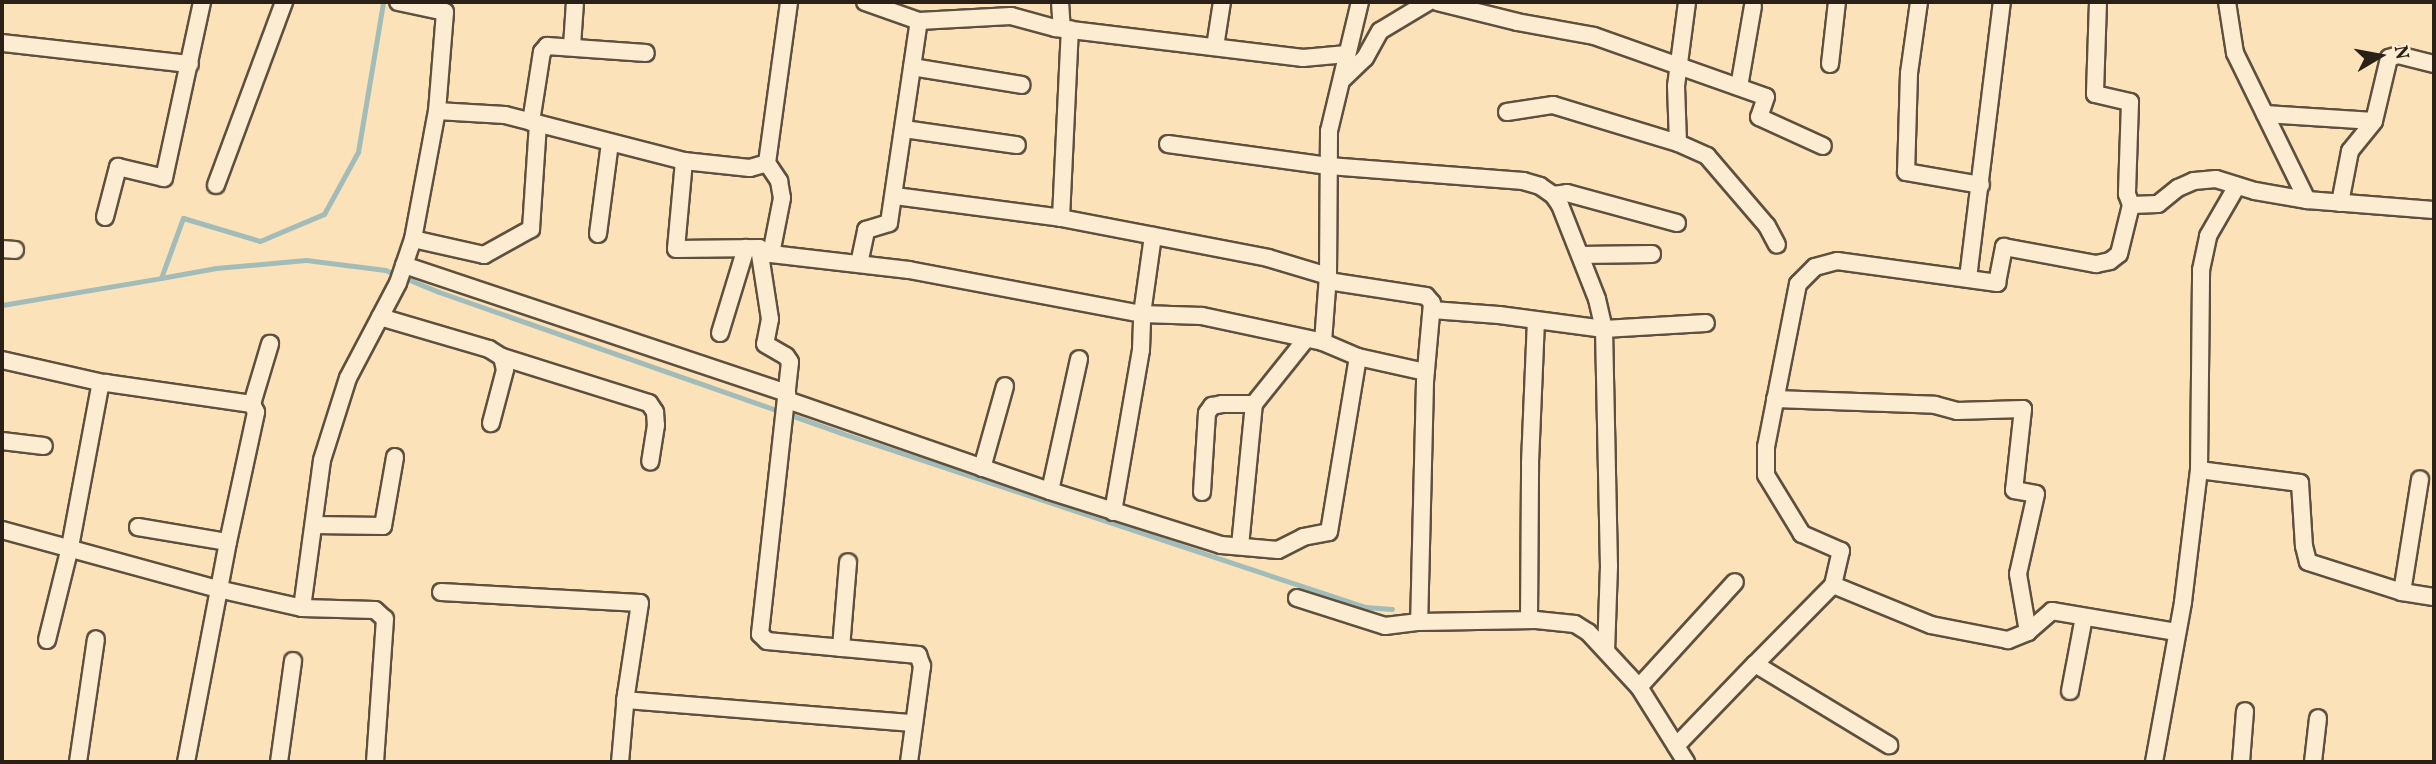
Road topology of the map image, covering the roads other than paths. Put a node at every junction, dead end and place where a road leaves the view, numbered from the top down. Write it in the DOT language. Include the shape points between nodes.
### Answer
graph roads {
  1 [pos="202,2"];
  2 [pos="284,2"];
  3 [pos="398,2"];
  4 [pos="575,2"];
  5 [pos="789,2"];
  6 [pos="865,2"];
  7 [pos="1060,2"];
  8 [pos="1222,2"];
  9 [pos="1360,2"];
  10 [pos="1428,2"];
  11 [pos="1437,2"];
  12 [pos="1687,2"];
  13 [pos="1837,2"];
  14 [pos="1919,2"];
  15 [pos="2002,2"];
  16 [pos="2098,2"];
  17 [pos="2227,2"];
  18 [pos="1753,6"];
  19 [pos="919,21"];
  20 [pos="1066,29"];
  21 [pos="2,43"];
  22 [pos="572,46"];
  23 [pos="1214,47"];
  24 [pos="646,53"];
  25 [pos="1348,54"];
  26 [pos="190,64"];
  27 [pos="1830,64"];
  28 [pos="2434,64"];
  29 [pos="1679,65"];
  30 [pos="912,67"];
  31 [pos="1343,79"];
  32 [pos="1022,85"];
  33 [pos="1739,88"];
  34 [pos="437,111"];
  35 [pos="1507,112"];
  36 [pos="2265,114"];
  37 [pos="2374,121"];
  38 [pos="534,123"];
  39 [pos="904,129"];
  40 [pos="610,143"];
  41 [pos="1678,143"];
  42 [pos="1168,144"];
  43 [pos="1017,145"];
  44 [pos="1823,146"];
  45 [pos="684,161"];
  46 [pos="767,163"];
  47 [pos="1329,166"];
  48 [pos="216,185"];
  49 [pos="1981,186"];
  50 [pos="2237,186"];
  51 [pos="1553,195"];
  52 [pos="895,196"];
  53 [pos="2307,200"];
  54 [pos="2340,203"];
  55 [pos="2131,205"];
  56 [pos="2434,210"];
  57 [pos="106,217"];
  58 [pos="1061,218"];
  59 [pos="1677,223"];
  60 [pos="598,234"];
  61 [pos="1153,236"];
  62 [pos="413,239"];
  63 [pos="1777,245"];
  64 [pos="759,250"];
  65 [pos="1652,254"];
  66 [pos="1580,255"];
  67 [pos="859,264"];
  68 [pos="401,274"];
  69 [pos="1328,278"];
  70 [pos="1968,278"];
  71 [pos="1432,310"];
  72 [pos="1142,314"];
  73 [pos="380,317"];
  74 [pos="1536,320"];
  75 [pos="1706,323"];
  76 [pos="1604,329"];
  77 [pos="720,334"];
  78 [pos="1306,339"];
  79 [pos="1323,342"];
  80 [pos="270,344"];
  81 [pos="1358,356"];
  82 [pos="502,357"];
  83 [pos="1079,359"];
  84 [pos="2,360"];
  85 [pos="1425,372"];
  86 [pos="103,383"];
  87 [pos="1005,386"];
  88 [pos="1775,399"];
  89 [pos="252,404"];
  90 [pos="1254,404"];
  91 [pos="786,406"];
  92 [pos="491,423"];
  93 [pos="2,442"];
  94 [pos="44,446"];
  95 [pos="395,457"];
  96 [pos="650,462"];
  97 [pos="982,468"];
  98 [pos="2199,470"];
  99 [pos="2420,479"];
  100 [pos="1050,491"];
  101 [pos="1202,492"];
  102 [pos="1113,512"];
  103 [pos="313,525"];
  104 [pos="138,527"];
  105 [pos="2,530"];
  106 [pos="228,542"];
  107 [pos="1240,546"];
  108 [pos="70,547"];
  109 [pos="848,562"];
  110 [pos="1735,582"];
  111 [pos="1833,585"];
  112 [pos="218,589"];
  113 [pos="441,592"];
  114 [pos="2402,592"];
  115 [pos="2434,597"];
  116 [pos="1297,598"];
  117 [pos="302,608"];
  118 [pos="2084,617"];
  119 [pos="1529,620"];
  120 [pos="1419,622"];
  121 [pos="2028,632"];
  122 [pos="2176,632"];
  123 [pos="96,639"];
  124 [pos="47,640"];
  125 [pos="841,648"];
  126 [pos="1606,651"];
  127 [pos="293,661"];
  128 [pos="1755,664"];
  129 [pos="1639,687"];
  130 [pos="2070,691"];
  131 [pos="625,700"];
  132 [pos="2245,710"];
  133 [pos="2318,718"];
  134 [pos="914,723"];
  135 [pos="1889,745"];
  136 [pos="1676,746"];
  137 [pos="78,762"];
  138 [pos="186,762"];
  139 [pos="279,762"];
  140 [pos="374,762"];
  141 [pos="620,762"];
  142 [pos="909,762"];
  143 [pos="1686,762"];
  144 [pos="2154,762"];
  145 [pos="2241,762"];
  146 [pos="2313,762"];
  1 -- 26 [label="street"];
  2 -- 48 [label="street"];
  3 -- 34 [label="street" via="445,12"];
  4 -- 22 [label="street"];
  5 -- 46 [label="street"];
  6 -- 19 [label="street"];
  7 -- 20 [label="street"];
  8 -- 23 [label="street"];
  9 -- 25 [label="street"];
  10 -- 31 [label="street" via="1380,31 1365,58"];
  11 -- 29 [label="street" via="1594,36"];
  12 -- 29 [label="street"];
  13 -- 27 [label="street"];
  14 -- 49 [label="street" via="1909,73 1906,172"];
  15 -- 49 [label="street"];
  16 -- 55 [label="street" via="2095,94 2130,102 2127,194"];
  17 -- 36 [label="street" via="2235,53"];
  18 -- 33 [label="street"];
  19 -- 20 [label="street" via="1011,16"];
  19 -- 30 [label="street"];
  20 -- 23 [label="street"];
  20 -- 58 [label="street"];
  21 -- 26 [label="street"];
  22 -- 24 [label="street"];
  22 -- 38 [label="street" via="547,46 542,52"];
  23 -- 25 [label="street" via="1303,58"];
  25 -- 31 [label="street"];
  26 -- 57 [label="street" via="164,178 118,167"];
  28 -- 37 [label="street" via="2398,55 2389,58"];
  29 -- 33 [label="street"];
  29 -- 41 [label="street"];
  30 -- 32 [label="street"];
  30 -- 39 [label="street"];
  31 -- 47 [label="street" via="1329,131"];
  33 -- 44 [label="street" via="1766,97 1759,117"];
  34 -- 38 [label="street"];
  34 -- 62 [label="street"];
  35 -- 41 [label="street" via="1553,105"];
  36 -- 37 [label="street"];
  36 -- 53 [label="street"];
  37 -- 54 [label="street" via="2350,151"];
  38 -- 40 [label="street"];
  38 -- 62 [label="street" via="531,229 484,255"];
  39 -- 43 [label="street"];
  39 -- 52 [label="street"];
  40 -- 45 [label="street"];
  40 -- 60 [label="street"];
  41 -- 63 [label="street" via="1707,156 1767,226"];
  42 -- 47 [label="street"];
  45 -- 46 [label="street" via="750,168"];
  45 -- 64 [label="street" via="676,249"];
  46 -- 64 [label="street" via="779,181 782,198"];
  47 -- 51 [label="street" via="1523,181"];
  47 -- 69 [label="street"];
  49 -- 70 [label="street"];
  50 -- 53 [label="street"];
  50 -- 55 [label="street" via="2216,179 2194,181 2158,204"];
  50 -- 98 [label="street" via="2208,236 2201,270"];
  51 -- 59 [label="street" via="1567,193"];
  51 -- 66 [label="street"];
  52 -- 58 [label="street"];
  52 -- 67 [label="street" via="888,223 863,233"];
  53 -- 54 [label="street"];
  54 -- 56 [label="street"];
  55 -- 70 [label="street" via="2119,254 2110,261 2096,264 2004,247 1997,283"];
  58 -- 61 [label="street"];
  61 -- 69 [label="street" via="1268,258"];
  61 -- 72 [label="street"];
  62 -- 68 [label="street"];
  64 -- 67 [label="street"];
  64 -- 77 [label="street"];
  64 -- 91 [label="street" via="770,319 765,344 790,362"];
  65 -- 66 [label="street"];
  66 -- 76 [label="street"];
  67 -- 72 [label="street"];
  68 -- 73 [label="street"];
  68 -- 91 [label="street"];
  69 -- 71 [label="street" via="1426,296"];
  69 -- 79 [label="street"];
  70 -- 88 [label="street" via="1837,261 1815,267 1798,284"];
  71 -- 74 [label="street"];
  71 -- 85 [label="street"];
  72 -- 78 [label="street" via="1202,316"];
  72 -- 102 [label="street" via="1141,350"];
  73 -- 82 [label="street" via="489,349"];
  73 -- 103 [label="street" via="348,378 322,460"];
  74 -- 76 [label="street"];
  74 -- 119 [label="street"];
  75 -- 76 [label="street"];
  76 -- 126 [label="street" via="1609,566"];
  78 -- 79 [label="street"];
  78 -- 90 [label="street"];
  79 -- 81 [label="street"];
  80 -- 89 [label="street"];
  81 -- 85 [label="street"];
  81 -- 107 [label="street" via="1329,532 1303,537 1278,550"];
  82 -- 92 [label="street" via="505,370"];
  82 -- 96 [label="street" via="649,403 656,425"];
  83 -- 100 [label="street"];
  84 -- 86 [label="street"];
  85 -- 120 [label="street"];
  86 -- 89 [label="street"];
  86 -- 108 [label="street"];
  87 -- 97 [label="street"];
  88 -- 111 [label="street" via="1766,475 1802,534 1841,551"];
  88 -- 121 [label="street" via="1936,404 1957,411 2023,409 2014,490 2036,494 2018,575"];
  89 -- 106 [label="street" via="256,412"];
  90 -- 101 [label="street" via="1222,404 1207,413"];
  90 -- 107 [label="street"];
  91 -- 97 [label="street"];
  91 -- 125 [label="street" via="760,634 767,641"];
  93 -- 94 [label="street"];
  95 -- 103 [label="street" via="383,526"];
  97 -- 100 [label="street"];
  98 -- 114 [label="street" via="2300,483 2308,562"];
  98 -- 122 [label="street"];
  99 -- 114 [label="street"];
  100 -- 102 [label="street"];
  102 -- 107 [label="street" via="1221,545"];
  103 -- 117 [label="street"];
  104 -- 106 [label="street"];
  105 -- 108 [label="street"];
  106 -- 112 [label="street"];
  108 -- 112 [label="street"];
  108 -- 124 [label="street"];
  109 -- 125 [label="street"];
  110 -- 129 [label="street"];
  111 -- 121 [label="street" via="1931,625 2008,640"];
  111 -- 128 [label="street"];
  112 -- 117 [label="street"];
  112 -- 138 [label="street"];
  113 -- 131 [label="street" via="640,603"];
  114 -- 115 [label="street"];
  116 -- 120 [label="street" via="1385,626"];
  117 -- 140 [label="street" via="375,610 385,619"];
  118 -- 121 [label="street" via="2052,611"];
  118 -- 122 [label="street"];
  118 -- 130 [label="street"];
  119 -- 120 [label="street"];
  119 -- 126 [label="street" via="1575,624"];
  122 -- 144 [label="street"];
  123 -- 137 [label="street"];
  125 -- 134 [label="street" via="918,655"];
  126 -- 129 [label="street"];
  127 -- 139 [label="street"];
  128 -- 135 [label="street"];
  128 -- 136 [label="street"];
  129 -- 136 [label="street"];
  131 -- 134 [label="street"];
  131 -- 141 [label="street"];
  132 -- 145 [label="street"];
  133 -- 146 [label="street"];
  134 -- 142 [label="street"];
  136 -- 143 [label="street"];
}
